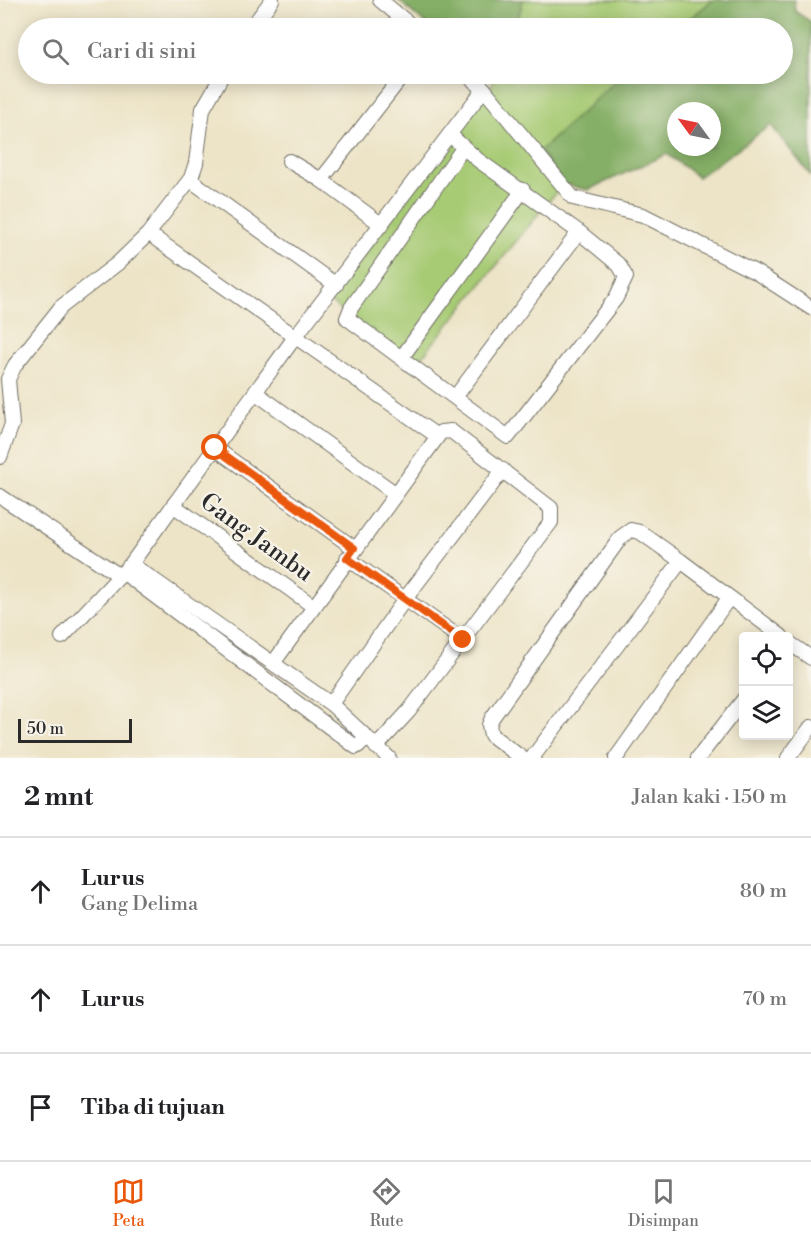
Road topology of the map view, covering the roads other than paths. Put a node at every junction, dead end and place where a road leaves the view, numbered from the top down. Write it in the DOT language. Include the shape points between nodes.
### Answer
graph roads {
  1 [pos="272,0"];
  2 [pos="380,0"];
  3 [pos="258,18"];
  4 [pos="402,18"];
  5 [pos="217,84"];
  6 [pos="396,84"];
  7 [pos="478,84"];
  8 [pos="484,89"];
  9 [pos="450,135"];
  10 [pos="463,148"];
  11 [pos="289,161"];
  12 [pos="321,180"];
  13 [pos="196,184"];
  14 [pos="523,190"];
  15 [pos="382,225"];
  16 [pos="579,232"];
  17 [pos="156,239"];
  18 [pos="336,285"];
  19 [pos="811,308"];
  20 [pos="295,337"];
  21 [pos="402,357"];
  22 [pos="256,393"];
  23 [pos="456,396"];
  24 [pos="436,436"];
  25 [pos="215,448"];
  26 [pos="0,457"];
  27 [pos="502,470"];
  28 [pos="396,494"];
  29 [pos="0,496"];
  30 [pos="173,505"];
  31 [pos="351,553"];
  32 [pos="681,561"];
  33 [pos="125,571"];
  34 [pos="729,598"];
  35 [pos="405,599"];
  36 [pos="313,606"];
  37 [pos="776,632"];
  38 [pos="62,637"];
  39 [pos="463,640"];
  40 [pos="793,645"];
  41 [pos="811,658"];
  42 [pos="274,662"];
  43 [pos="297,679"];
  44 [pos="287,695"];
  45 [pos="331,704"];
  46 [pos="739,705"];
  47 [pos="811,728"];
  48 [pos="372,743"];
  49 [pos="389,758"];
  50 [pos="522,758"];
  51 [pos="532,758"];
  52 [pos="616,758"];
  53 [pos="698,758"];
  54 [pos="788,758"];
  1 -- 3 [label="street"];
  2 -- 4 [label="street"];
  5 -- 26 [label="street" via="203,109 191,178 148,234 61,307 15,365 8,378 12,424"];
  6 -- 12 [label="street"];
  7 -- 8 [label="street"];
  8 -- 9 [label="street"];
  8 -- 19 [label="street" via="573,198 644,215 757,273"];
  9 -- 10 [label="street"];
  9 -- 15 [label="street"];
  10 -- 14 [label="street"];
  10 -- 21 [label="street" via="346,316"];
  11 -- 12 [label="street"];
  12 -- 15 [label="street"];
  13 -- 18 [label="street"];
  14 -- 16 [label="street"];
  14 -- 21 [label="street"];
  15 -- 18 [label="street"];
  16 -- 23 [label="street"];
  16 -- 23 [label="street" via="623,269 626,282 616,298 508,437"];
  17 -- 20 [label="street"];
  18 -- 20 [label="street"];
  20 -- 22 [label="street"];
  20 -- 24 [label="street"];
  21 -- 23 [label="street"];
  22 -- 25 [label="street"];
  22 -- 28 [label="street"];
  24 -- 27 [label="street" via="452,431"];
  24 -- 28 [label="street"];
  25 -- 30 [label="street"];
  25 -- 31 [label="street"];
  27 -- 35 [label="street"];
  27 -- 39 [label="street" via="551,508 553,515"];
  28 -- 31 [label="street"];
  29 -- 33 [label="street"];
  30 -- 33 [label="street"];
  30 -- 36 [label="street, Gang Jambu"];
  31 -- 35 [label="street"];
  31 -- 36 [label="street"];
  32 -- 34 [label="street"];
  32 -- 50 [label="street" via="640,532 631,530 621,537 489,725 491,735"];
  32 -- 51 [label="street"];
  33 -- 38 [label="street"];
  33 -- 42 [label="street"];
  33 -- 44 [label="street"];
  34 -- 37 [label="street"];
  34 -- 52 [label="street"];
  35 -- 39 [label="street"];
  35 -- 45 [label="street"];
  36 -- 42 [label="street"];
  39 -- 48 [label="street" via="409,711"];
  40 -- 41 [label="street"];
  42 -- 43 [label="street"];
  43 -- 44 [label="street"];
  43 -- 45 [label="street"];
  44 -- 48 [label="street" via="356,747"];
  45 -- 48 [label="street"];
  46 -- 53 [label="street"];
  47 -- 54 [label="street"];
  48 -- 49 [label="street"];
}
